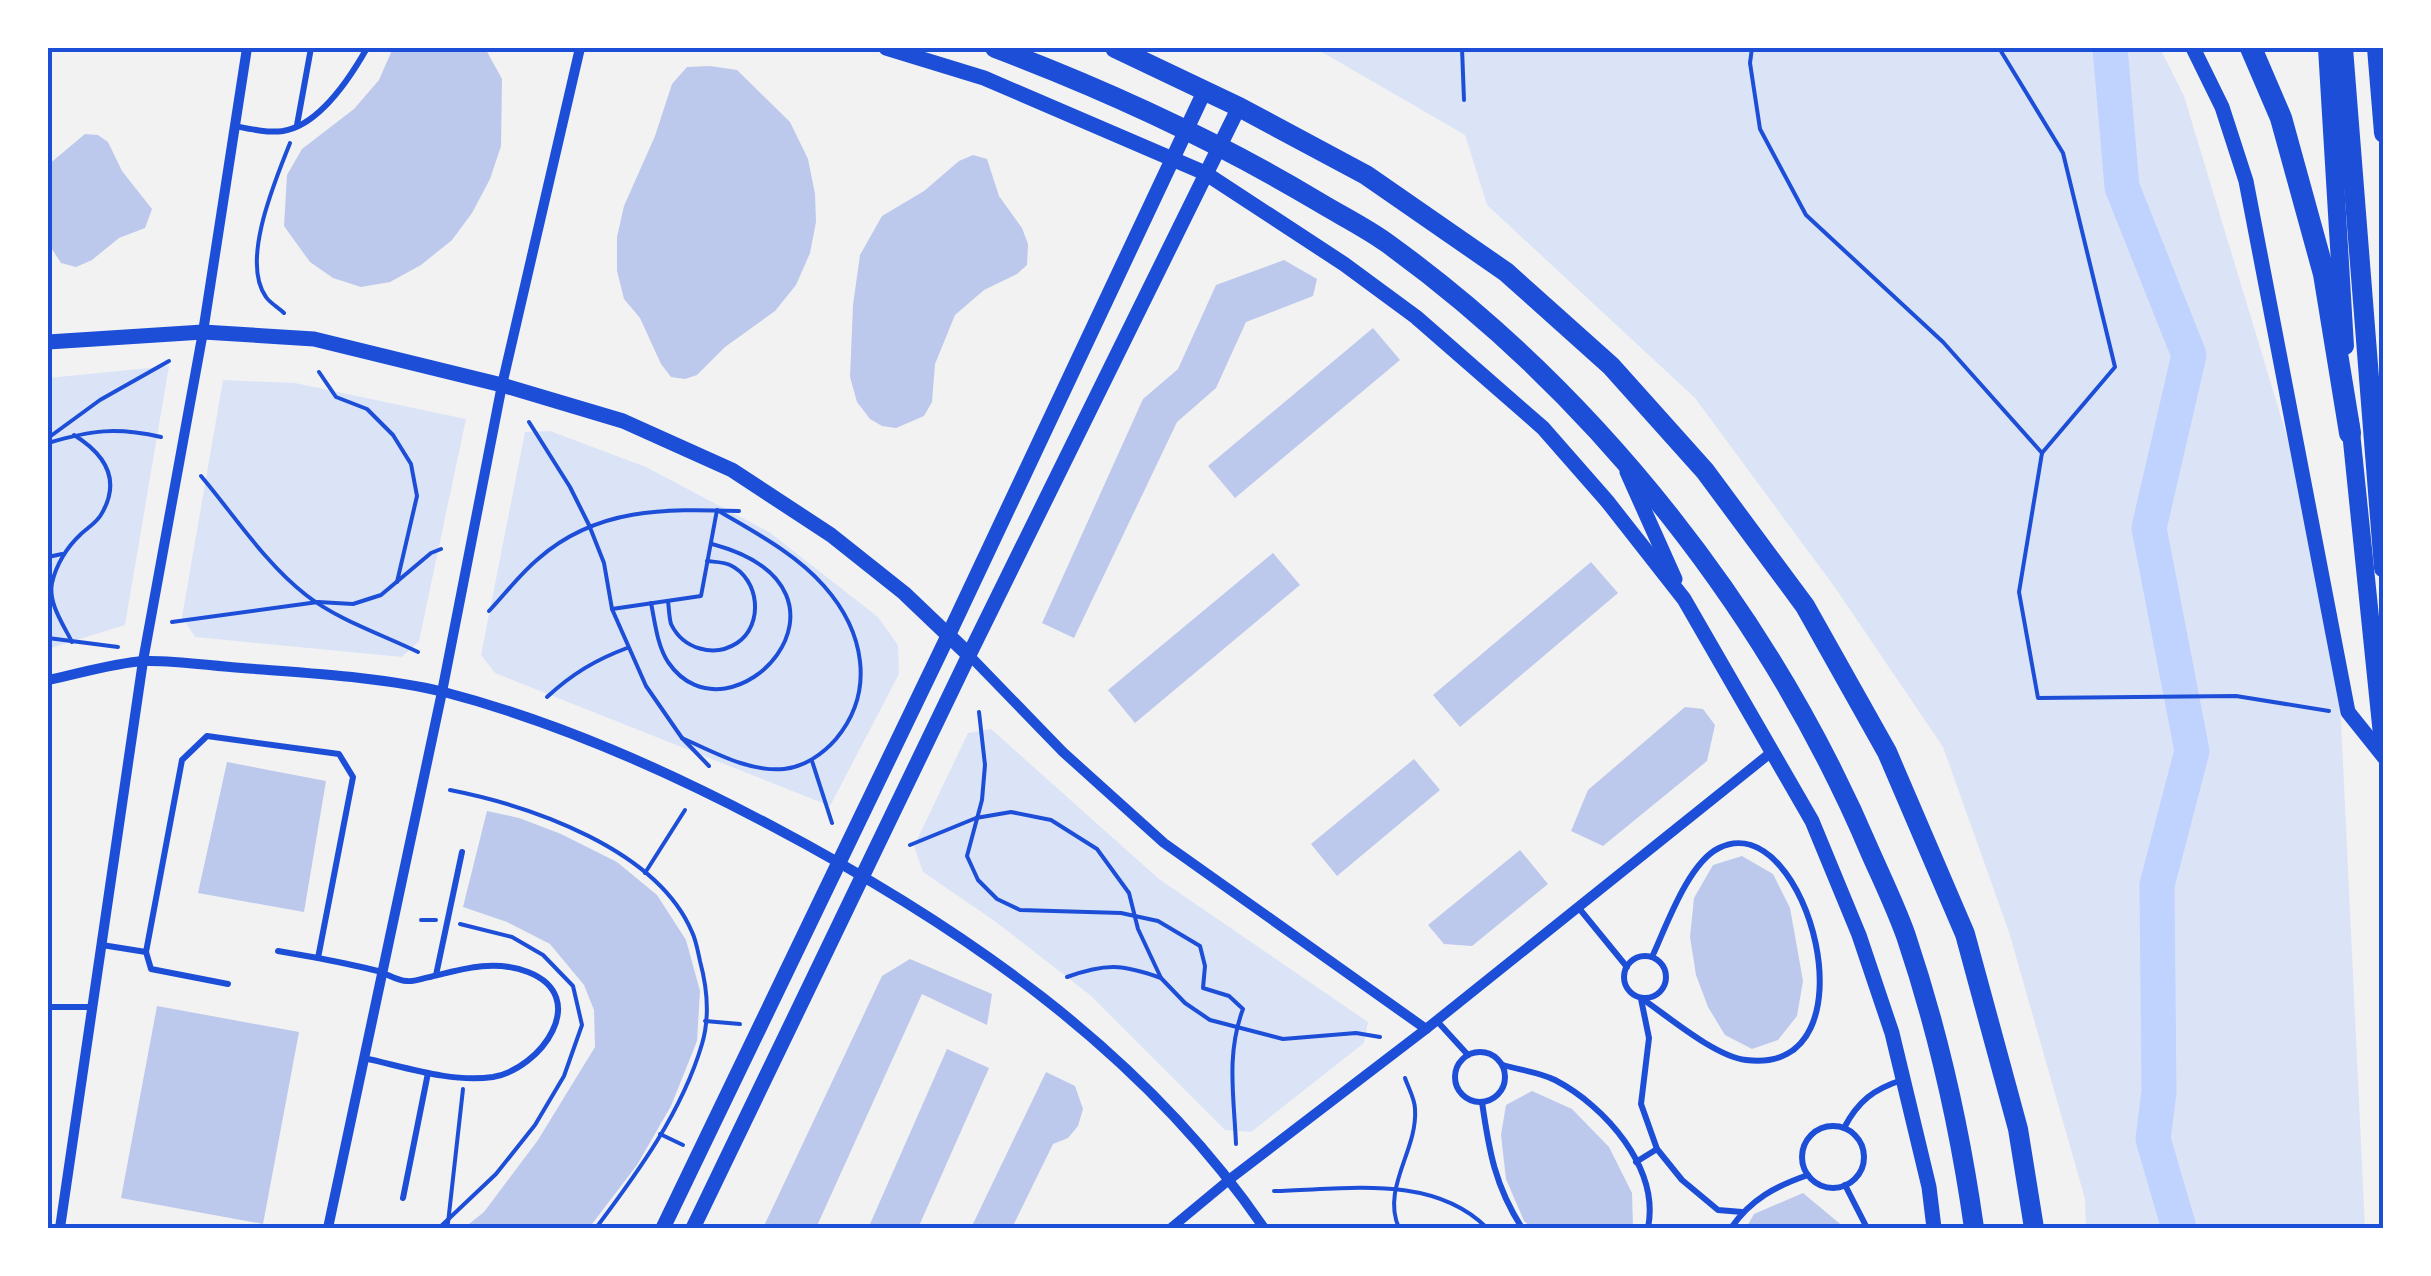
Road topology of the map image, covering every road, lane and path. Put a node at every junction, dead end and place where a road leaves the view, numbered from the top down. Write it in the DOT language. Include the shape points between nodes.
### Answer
graph roads {
  1 [pos="247,48"];
  2 [pos="310,48"];
  3 [pos="368,48"];
  4 [pos="580,48"];
  5 [pos="886,48"];
  6 [pos="995,48"];
  7 [pos="1115,48"];
  8 [pos="1462,48"];
  9 [pos="1752,48"];
  10 [pos="1999,48"];
  11 [pos="2192,48"];
  12 [pos="2252,48"];
  13 [pos="2327,48"];
  14 [pos="2343,48"];
  15 [pos="2377,48"];
  16 [pos="1205,90"];
  17 [pos="1464,100"];
  18 [pos="1239,107"];
  19 [pos="234,126"];
  20 [pos="296,128"];
  21 [pos="1187,130"];
  22 [pos="2384,133"];
  23 [pos="1219,145"];
  24 [pos="1174,158"];
  25 [pos="1205,174"];
  26 [pos="284,313"];
  27 [pos="203,332"];
  28 [pos="48,342"];
  29 [pos="169,361"];
  30 [pos="319,372"];
  31 [pos="502,386"];
  32 [pos="529,422"];
  33 [pos="2350,433"];
  34 [pos="74,435"];
  35 [pos="161,437"];
  36 [pos="48,440"];
  37 [pos="2042,454"];
  38 [pos="1619,455"];
  39 [pos="202,476"];
  40 [pos="717,510"];
  41 [pos="739,511"];
  42 [pos="589,525"];
  43 [pos="711,544"];
  44 [pos="442,548"];
  45 [pos="64,554"];
  46 [pos="48,557"];
  47 [pos="707,561"];
  48 [pos="2384,568"];
  49 [pos="397,582"];
  50 [pos="1684,600"];
  51 [pos="668,601"];
  52 [pos="318,602"];
  53 [pos="650,603"];
  54 [pos="612,608"];
  55 [pos="489,611"];
  56 [pos="172,622"];
  57 [pos="948,636"];
  58 [pos="48,638"];
  59 [pos="72,642"];
  60 [pos="118,647"];
  61 [pos="629,648"];
  62 [pos="418,652"];
  63 [pos="969,655"];
  64 [pos="142,661"];
  65 [pos="48,680"];
  66 [pos="442,692"];
  67 [pos="547,697"];
  68 [pos="979,712"];
  69 [pos="2348,712"];
  70 [pos="682,738"];
  71 [pos="1773,751"];
  72 [pos="2384,755"];
  73 [pos="811,760"];
  74 [pos="709,766"];
  75 [pos="450,790"];
  76 [pos="685,810"];
  77 [pos="976,818"];
  78 [pos="832,823"];
  79 [pos="910,845"];
  80 [pos="462,852"];
  81 [pos="839,862"];
  82 [pos="645,873"];
  83 [pos="863,874"];
  84 [pos="1578,908"];
  85 [pos="1136,918"];
  86 [pos="101,945"];
  87 [pos="278,950"];
  88 [pos="146,952"];
  89 [pos="1652,957"];
  90 [pos="318,958"];
  91 [pos="1626,967"];
  92 [pos="383,972"];
  93 [pos="436,975"];
  94 [pos="1066,976"];
  95 [pos="1161,978"];
  96 [pos="228,984"];
  97 [pos="1641,998"];
  98 [pos="48,1007"];
  99 [pos="92,1007"];
  100 [pos="1436,1020"];
  101 [pos="705,1022"];
  102 [pos="740,1024"];
  103 [pos="1236,1028"];
  104 [pos="1426,1029"];
  105 [pos="1380,1037"];
  106 [pos="1468,1055"];
  107 [pos="364,1058"];
  108 [pos="1502,1065"];
  109 [pos="428,1073"];
  110 [pos="464,1077"];
  111 [pos="1404,1078"];
  112 [pos="1903,1080"];
  113 [pos="1482,1102"];
  114 [pos="1844,1128"];
  115 [pos="660,1134"];
  116 [pos="682,1144"];
  117 [pos="1236,1144"];
  118 [pos="1657,1149"];
  119 [pos="1636,1162"];
  120 [pos="1808,1175"];
  121 [pos="1230,1179"];
  122 [pos="1845,1185"];
  123 [pos="1396,1188"];
  124 [pos="1274,1191"];
  125 [pos="402,1198"];
  126 [pos="1742,1212"];
  127 [pos="448,1223"];
  128 [pos="60,1228"];
  129 [pos="328,1228"];
  130 [pos="596,1228"];
  131 [pos="663,1228"];
  132 [pos="693,1228"];
  133 [pos="1170,1228"];
  134 [pos="1264,1228"];
  135 [pos="1399,1228"];
  136 [pos="1487,1228"];
  137 [pos="1522,1228"];
  138 [pos="1648,1228"];
  139 [pos="1732,1228"];
  140 [pos="1867,1228"];
  141 [pos="1934,1228"];
  142 [pos="1974,1228"];
  143 [pos="2034,1228"];
  1 -- 19 [label="street"];
  2 -- 20 [label="lane"];
  3 -- 20 [label="lane" via="326,105"];
  4 -- 31 [label="street"];
  5 -- 24 [label="street" via="984,78"];
  6 -- 21 [label="main road"];
  7 -- 16 [label="main road"];
  8 -- 17 [label="path"];
  9 -- 37 [label="path" via="1760,129 1806,215 1943,342"];
  10 -- 37 [label="path" via="2063,153 2115,367"];
  11 -- 69 [label="street" via="2222,106 2246,181"];
  12 -- 33 [label="highway" via="2282,118 2324,274"];
  13 -- 33 [label="main road"];
  14 -- 48 [label="main road"];
  15 -- 22 [label="main road"];
  16 -- 18 [label="main road"];
  16 -- 21 [label="street"];
  18 -- 23 [label="street"];
  18 -- 143 [label="main road" via="1366,174 1506,272 1611,366 1705,471 1806,606 1887,752 1965,934 2018,1129"];
  19 -- 20 [label="lane"];
  19 -- 27 [label="street"];
  20 -- 26 [label="path" via="259,241 257,272 265,297"];
  21 -- 23 [label="main road"];
  21 -- 24 [label="street"];
  23 -- 25 [label="street"];
  23 -- 38 [label="main road" via="1385,241 1528,362"];
  24 -- 25 [label="street"];
  24 -- 57 [label="street"];
  25 -- 50 [label="street" via="1344,264 1484,374 1542,428"];
  25 -- 63 [label="street"];
  27 -- 28 [label="street"];
  27 -- 31 [label="street" via="314,340"];
  27 -- 64 [label="street"];
  29 -- 36 [label="path" via="100,400"];
  30 -- 49 [label="path" via="336,397 367,410 393,435 411,464 417,496"];
  31 -- 57 [label="street" via="623,421 732,470 831,535"];
  31 -- 66 [label="street"];
  32 -- 42 [label="path"];
  33 -- 72 [label="main road"];
  34 -- 35 [label="path" via="124,428"];
  34 -- 36 [label="path"];
  34 -- 45 [label="path" via="108,463 110,488 102,515"];
  37 -- 69 [label="path" via="2019,592 2038,698 2236,696"];
  38 -- 50 [label="street"];
  38 -- 142 [label="main road" via="1728,595 1841,782 1904,932 1936,1032"];
  39 -- 52 [label="path" via="281,571"];
  40 -- 41 [label="path"];
  40 -- 42 [label="path" via="620,516"];
  40 -- 43 [label="path"];
  40 -- 73 [label="path" via="795,559 825,586 845,618 860,658 862,696 847,726"];
  42 -- 54 [label="path"];
  42 -- 55 [label="path" via="537,560"];
  43 -- 47 [label="path"];
  43 -- 53 [label="path" via="750,558 784,589 789,635 755,679 702,688 684,679 658,640"];
  44 -- 49 [label="path"];
  45 -- 46 [label="path"];
  45 -- 59 [label="path" via="52,585 55,610"];
  47 -- 51 [label="path" via="701,596"];
  47 -- 51 [label="path" via="729,564 752,588 752,625 738,642 698,650 671,623"];
  49 -- 52 [label="path" via="353,604"];
  50 -- 71 [label="street"];
  51 -- 53 [label="path"];
  52 -- 56 [label="path"];
  52 -- 62 [label="path"];
  53 -- 54 [label="path"];
  54 -- 61 [label="path"];
  57 -- 63 [label="street"];
  57 -- 81 [label="street"];
  58 -- 59 [label="path"];
  59 -- 60 [label="path"];
  61 -- 67 [label="path" via="595,660"];
  61 -- 70 [label="path"];
  63 -- 83 [label="street"];
  63 -- 104 [label="street" via="1164,844"];
  64 -- 65 [label="street"];
  64 -- 66 [label="street" via="317,674"];
  64 -- 86 [label="street"];
  66 -- 81 [label="street" via="572,732 698,787"];
  66 -- 92 [label="street"];
  68 -- 77 [label="path" via="985,765"];
  69 -- 72 [label="street"];
  70 -- 73 [label="path" via="757,769"];
  70 -- 74 [label="path"];
  71 -- 84 [label="street"];
  71 -- 112 [label="street" via="1812,820 1859,935"];
  73 -- 78 [label="path"];
  75 -- 82 [label="path" via="501,800 562,825"];
  76 -- 82 [label="path"];
  77 -- 79 [label="path"];
  77 -- 85 [label="path" via="1011,812 1050,820 1097,849 1129,893"];
  77 -- 85 [label="path" via="967,856 997,899 1020,910"];
  80 -- 93 [label="lane"];
  81 -- 83 [label="street"];
  81 -- 131 [label="street"];
  82 -- 101 [label="path" via="692,931 708,988"];
  83 -- 121 [label="street" via="995,961 1128,1068"];
  83 -- 132 [label="street"];
  84 -- 91 [label="lane"];
  84 -- 100 [label="street"];
  85 -- 95 [label="path"];
  85 -- 103 [label="path" via="1158,922 1200,946 1203,988 1229,996 1242,1009"];
  86 -- 88 [label="lane"];
  86 -- 99 [label="street"];
  87 -- 90 [label="lane"];
  88 -- 90 [label="lane" via="182,760 206,736 340,754 353,777"];
  88 -- 96 [label="lane" via="151,969"];
  89 -- 91 [label="lane"];
  89 -- 97 [label="lane" via="1666,980 1659,993"];
  89 -- 97 [label="lane" via="1700,862 1741,841 1759,846 1797,890 1820,972 1820,1004 1804,1040 1784,1057 1745,1060 1721,1052"];
  90 -- 92 [label="lane"];
  91 -- 97 [label="lane" via="1626,986"];
  92 -- 93 [label="lane" via="408,982"];
  92 -- 107 [label="street"];
  93 -- 110 [label="lane" via="497,965 546,981 559,1000 557,1025 520,1067 495,1077"];
  94 -- 95 [label="path" via="1100,965"];
  95 -- 103 [label="path" via="1210,1020"];
  97 -- 118 [label="lane" via="1649,1038 1641,1104"];
  98 -- 99 [label="lane"];
  99 -- 128 [label="street"];
  100 -- 104 [label="street"];
  100 -- 106 [label="lane"];
  101 -- 102 [label="path"];
  101 -- 115 [label="path" via="703,1042"];
  103 -- 105 [label="path" via="1283,1039"];
  103 -- 117 [label="path" via="1230,1067"];
  104 -- 121 [label="street"];
  106 -- 108 [label="lane" via="1491,1054"];
  106 -- 113 [label="lane" via="1457,1068 1456,1084 1466,1098"];
  107 -- 109 [label="lane"];
  107 -- 129 [label="street"];
  108 -- 113 [label="lane" via="1503,1088"];
  108 -- 119 [label="lane" via="1550,1078 1585,1098"];
  109 -- 110 [label="lane"];
  109 -- 125 [label="lane"];
  110 -- 127 [label="path"];
  111 -- 123 [label="path" via="1415,1108"];
  112 -- 114 [label="lane" via="1868,1095"];
  112 -- 141 [label="street"];
  113 -- 137 [label="lane" via="1489,1153 1504,1200"];
  114 -- 120 [label="lane" via="1824,1127 1809,1138 1802,1156"];
  114 -- 122 [label="lane" via="1864,1151 1860,1171"];
  115 -- 116 [label="path"];
  115 -- 130 [label="path"];
  118 -- 119 [label="lane"];
  118 -- 126 [label="lane" via="1718,1210"];
  119 -- 138 [label="lane" via="1644,1175"];
  120 -- 122 [label="lane" via="1824,1186"];
  120 -- 126 [label="lane" via="1774,1186"];
  121 -- 133 [label="street"];
  121 -- 134 [label="street"];
  122 -- 140 [label="lane"];
  123 -- 124 [label="path"];
  123 -- 135 [label="path" via="1393,1216"];
  123 -- 136 [label="path" via="1422,1192"];
  126 -- 139 [label="lane"];
}
